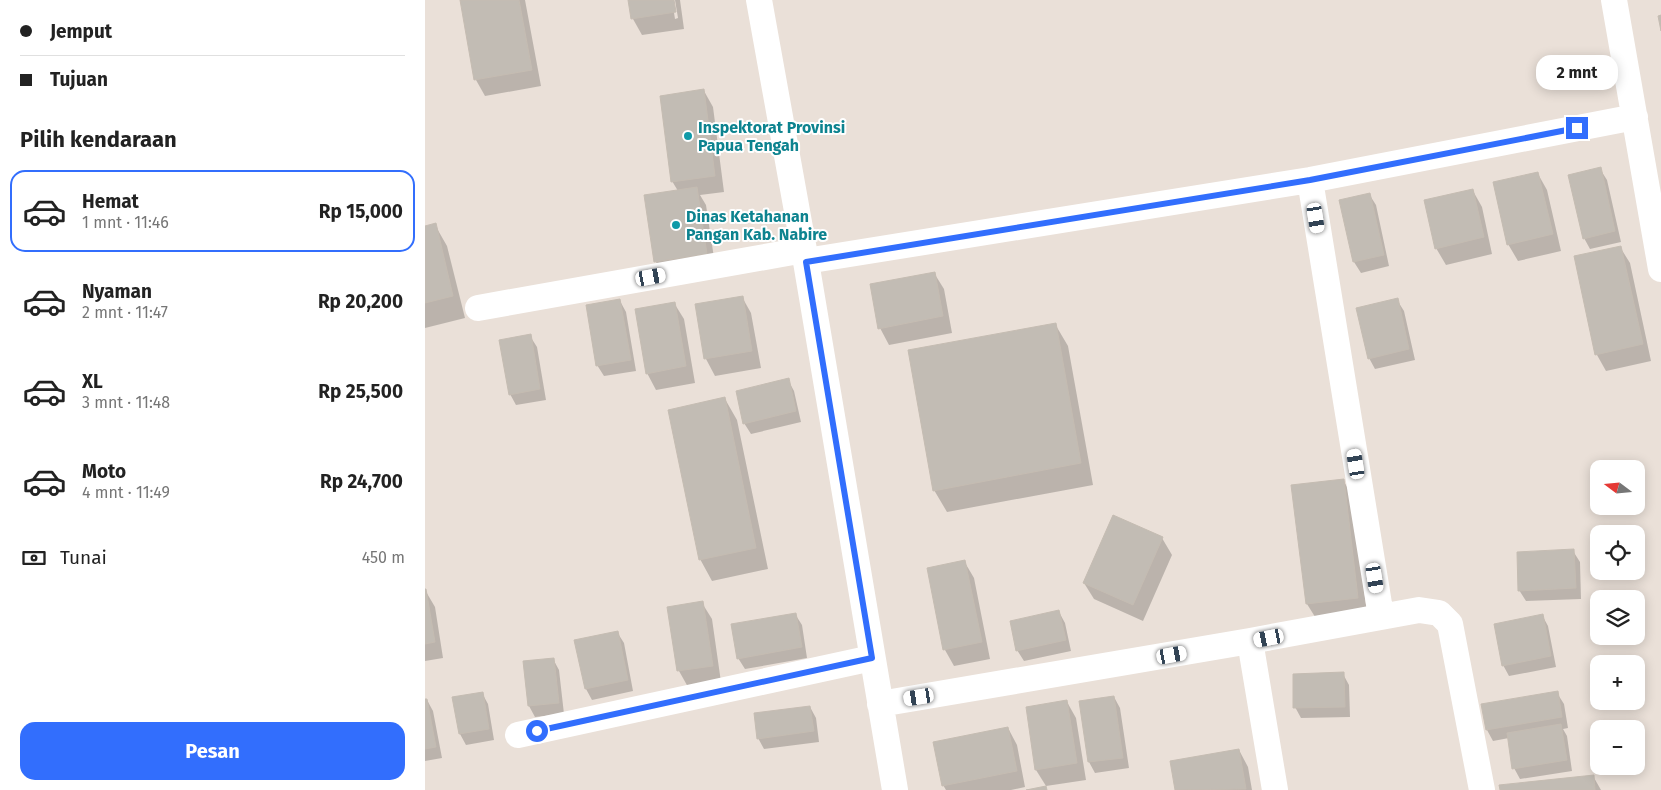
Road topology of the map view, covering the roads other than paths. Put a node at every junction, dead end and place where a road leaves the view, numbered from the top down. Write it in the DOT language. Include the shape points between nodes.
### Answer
graph roads {
  1 [pos="759,0"];
  2 [pos="1614,0"];
  3 [pos="1635,117"];
  4 [pos="1310,180"];
  5 [pos="805,256"];
  6 [pos="1661,270"];
  7 [pos="478,308"];
  8 [pos="1381,616"];
  9 [pos="1250,642"];
  10 [pos="872,658"];
  11 [pos="880,704"];
  12 [pos="518,735"];
  13 [pos="895,790"];
  14 [pos="1275,790"];
  15 [pos="1482,790"];
  1 -- 5 [label="street"];
  2 -- 3 [label="street"];
  3 -- 4 [label="street"];
  3 -- 6 [label="street"];
  4 -- 5 [label="street"];
  4 -- 8 [label="street"];
  5 -- 7 [label="street"];
  5 -- 10 [label="street"];
  8 -- 9 [label="street"];
  8 -- 15 [label="street" via="1433,611 1450,624"];
  9 -- 11 [label="street"];
  9 -- 14 [label="street"];
  10 -- 11 [label="street"];
  10 -- 12 [label="street"];
  11 -- 13 [label="street"];
}
